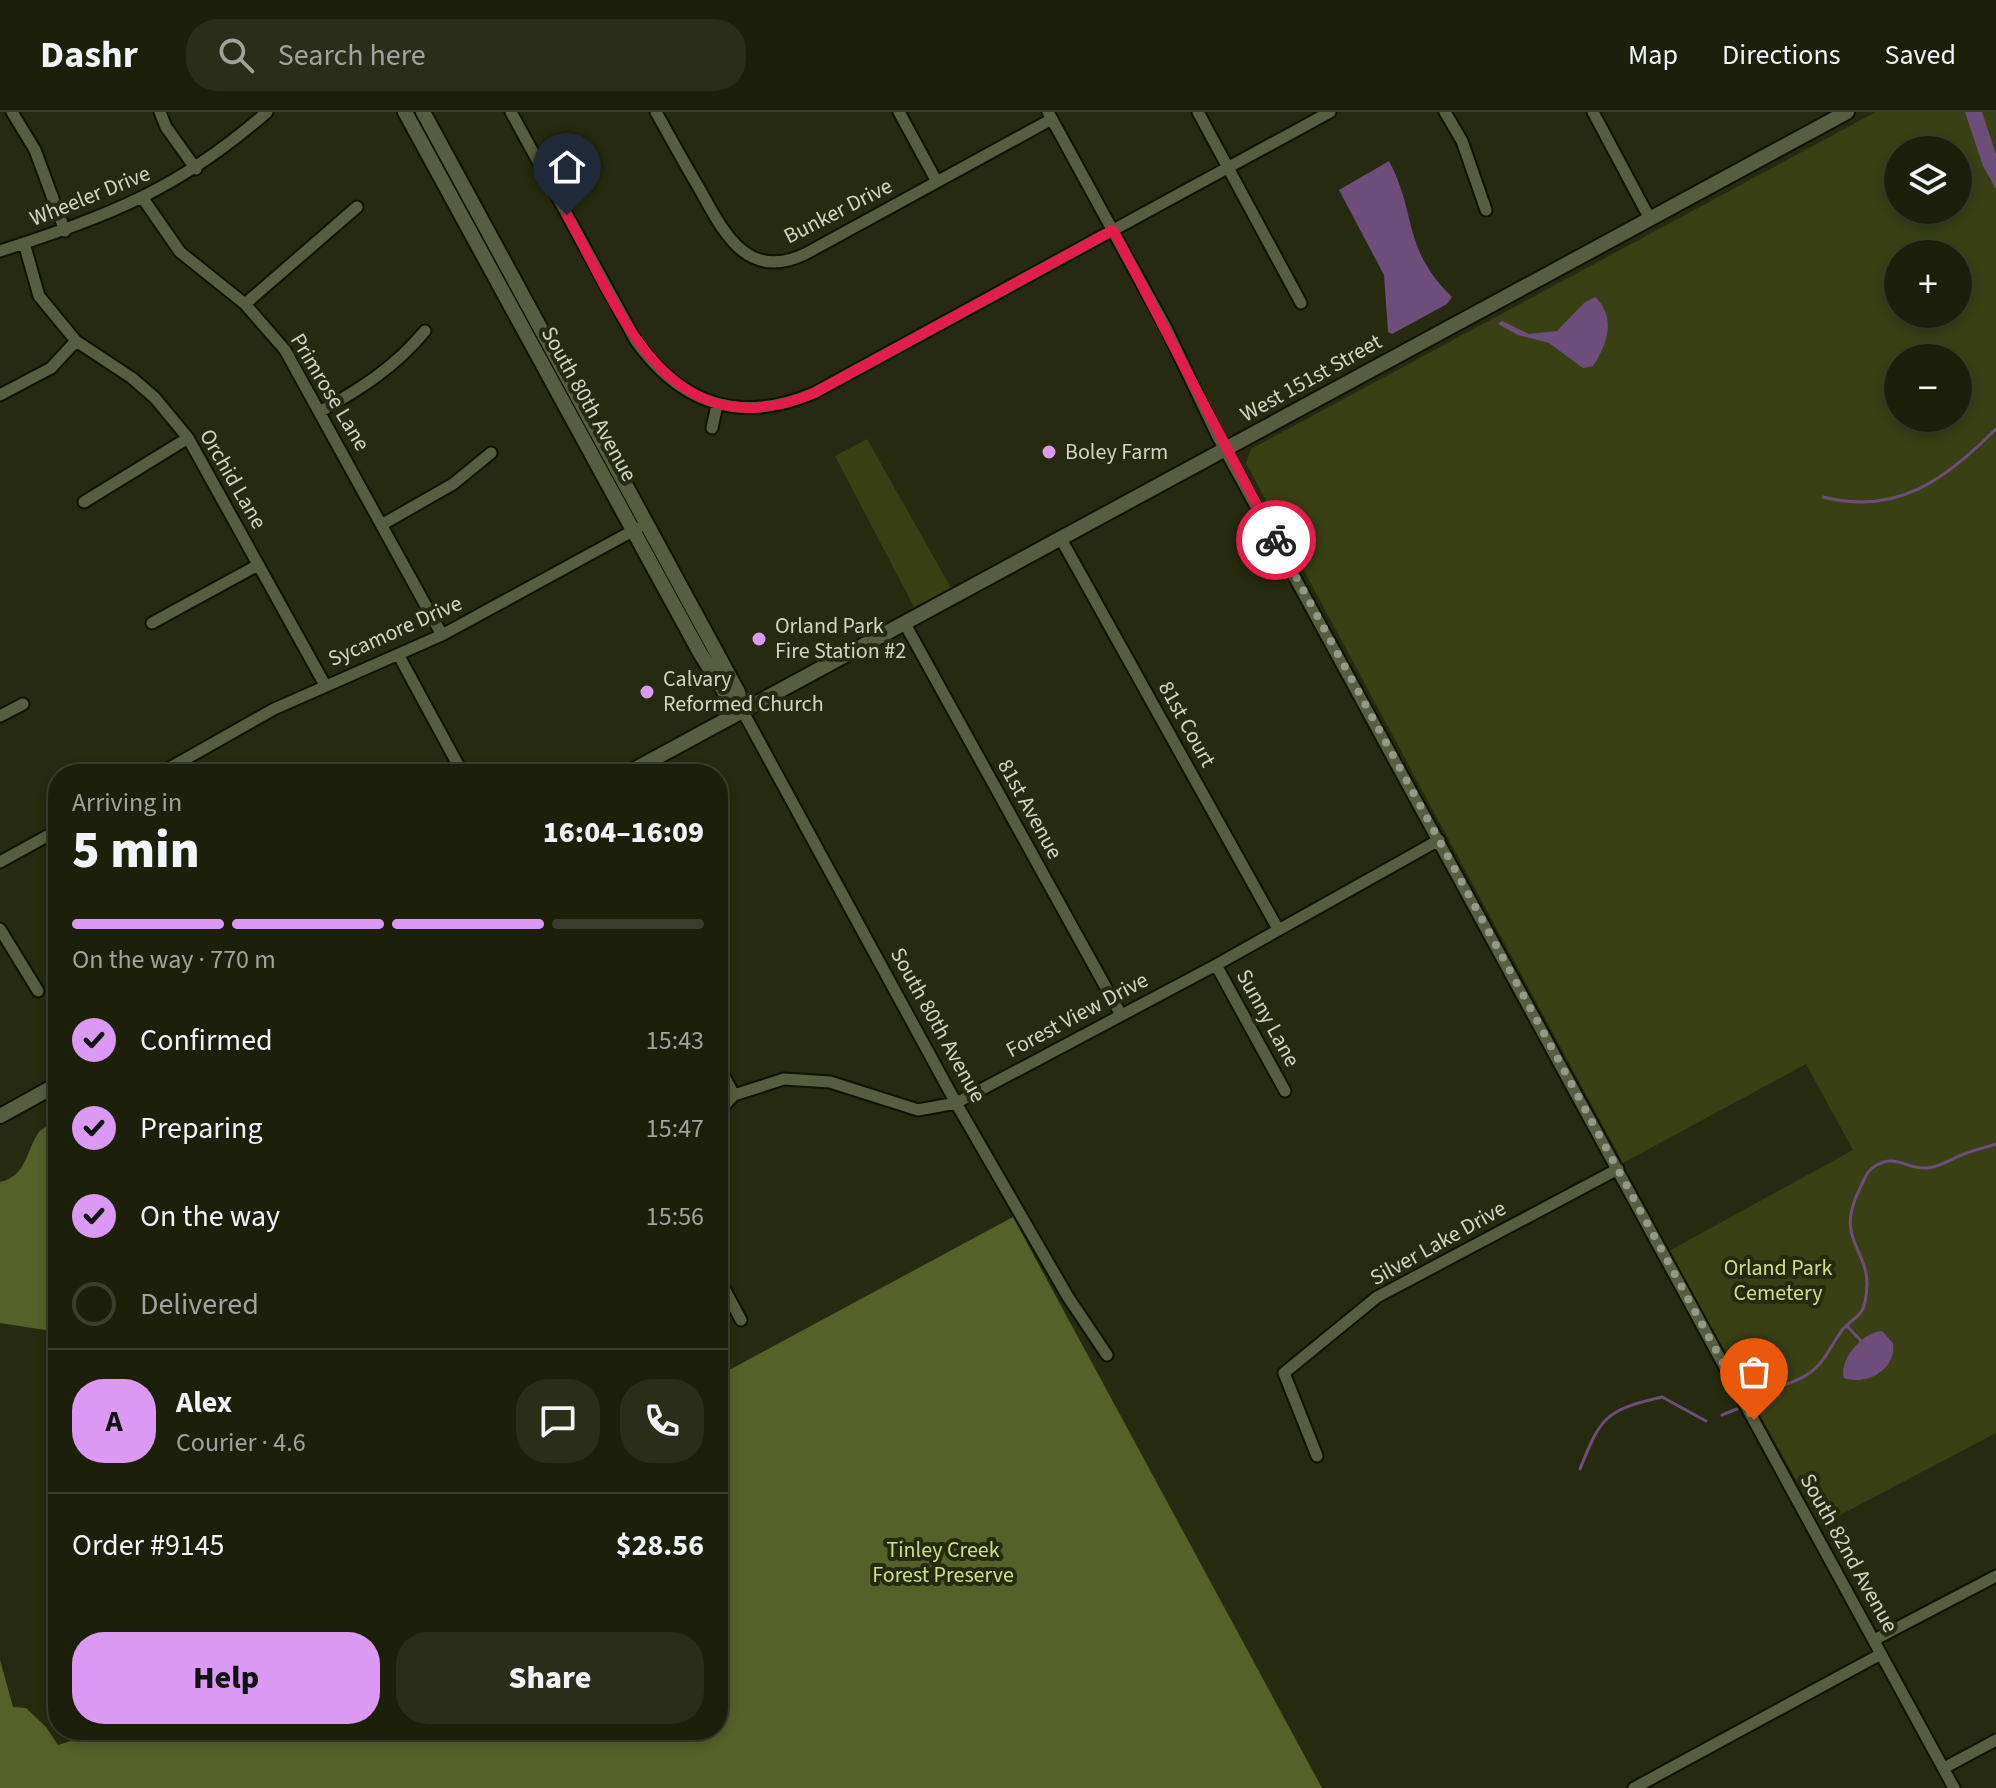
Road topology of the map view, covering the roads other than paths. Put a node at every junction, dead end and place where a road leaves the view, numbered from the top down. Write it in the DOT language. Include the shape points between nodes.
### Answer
graph roads {
  1 [pos="12,112"];
  2 [pos="160,112"];
  3 [pos="267,112"];
  4 [pos="405,112"];
  5 [pos="423,112"];
  6 [pos="656,112"];
  7 [pos="899,112"];
  8 [pos="1198,112"];
  9 [pos="1330,112"];
  10 [pos="1445,112"];
  11 [pos="1593,112"];
  12 [pos="513,113"];
  13 [pos="1837,114"];
  14 [pos="1050,116"];
  15 [pos="1228,168"];
  16 [pos="196,169"];
  17 [pos="937,182"];
  18 [pos="144,200"];
  19 [pos="357,207"];
  20 [pos="1486,210"];
  21 [pos="1650,219"];
  22 [pos="1113,230"];
  23 [pos="65,231"];
  24 [pos="24,243"];
  25 [pos="0,251"];
  26 [pos="1301,303"];
  27 [pos="245,304"];
  28 [pos="425,331"];
  29 [pos="76,341"];
  30 [pos="0,395"];
  31 [pos="717,405"];
  32 [pos="321,411"];
  33 [pos="712,428"];
  34 [pos="188,438"];
  35 [pos="1226,449"];
  36 [pos="491,453"];
  37 [pos="84,502"];
  38 [pos="646,523"];
  39 [pos="383,524"];
  40 [pos="633,531"];
  41 [pos="1061,539"];
  42 [pos="258,565"];
  43 [pos="152,623"];
  44 [pos="905,624"];
  45 [pos="442,635"];
  46 [pos="399,656"];
  47 [pos="325,685"];
  48 [pos="23,704"];
  49 [pos="742,710"];
  50 [pos="0,716"];
  51 [pos="178,764"];
  52 [pos="454,764"];
  53 [pos="644,764"];
  54 [pos="48,836"];
  55 [pos="1439,840"];
  56 [pos="0,862"];
  57 [pos="0,929"];
  58 [pos="1278,929"];
  59 [pos="1216,965"];
  60 [pos="38,991"];
  61 [pos="1120,1013"];
  62 [pos="728,1084"];
  63 [pos="48,1090"];
  64 [pos="1285,1091"];
  65 [pos="734,1095"];
  66 [pos="728,1101"];
  67 [pos="956,1103"];
  68 [pos="0,1116"];
  69 [pos="1618,1169"];
  70 [pos="728,1296"];
  71 [pos="741,1320"];
  72 [pos="1107,1355"];
  73 [pos="1317,1456"];
  74 [pos="1996,1576"];
  75 [pos="1874,1640"];
  76 [pos="1881,1654"];
  77 [pos="1996,1740"];
  78 [pos="1944,1768"];
  79 [pos="1634,1788"];
  80 [pos="1954,1788"];
  1 -- 23 [label="street" via="35,150"];
  2 -- 16 [label="street"];
  3 -- 16 [label="street, Wheeler Drive"];
  4 -- 40 [label="street, South 80th Avenue"];
  5 -- 38 [label="street, South 80th Avenue"];
  6 -- 17 [label="street, Bunker Drive" via="731,243 758,260 774,263 798,257"];
  7 -- 17 [label="street"];
  8 -- 15 [label="street"];
  9 -- 15 [label="street"];
  10 -- 20 [label="street" via="1462,141"];
  11 -- 21 [label="street"];
  12 -- 31 [label="street" via="651,363 673,382"];
  13 -- 21 [label="street, West 151st Street"];
  14 -- 17 [label="street, Bunker Drive"];
  14 -- 22 [label="street, South 82nd Avenue"];
  15 -- 22 [label="street"];
  15 -- 26 [label="street"];
  16 -- 18 [label="street, Wheeler Drive"];
  18 -- 23 [label="street, Wheeler Drive"];
  18 -- 27 [label="street, Primrose Lane" via="180,252"];
  19 -- 27 [label="street"];
  21 -- 35 [label="street, West 151st Street"];
  22 -- 31 [label="street" via="814,393 765,408"];
  22 -- 35 [label="street, South 82nd Avenue"];
  23 -- 24 [label="street, Wheeler Drive"];
  24 -- 25 [label="street, Wheeler Drive"];
  24 -- 29 [label="street, Orchid Lane" via="39,296"];
  27 -- 32 [label="street, Primrose Lane" via="285,350"];
  28 -- 32 [label="street" via="402,360"];
  29 -- 30 [label="street" via="51,368"];
  29 -- 34 [label="street, Orchid Lane" via="143,388"];
  31 -- 33 [label="street"];
  32 -- 39 [label="street, Primrose Lane"];
  34 -- 37 [label="street"];
  34 -- 42 [label="street, Orchid Lane"];
  35 -- 41 [label="street, West 151st Street"];
  35 -- 55 [label="street, South 82nd Avenue"];
  36 -- 39 [label="street" via="453,484"];
  38 -- 40 [label="street, Sycamore Drive"];
  38 -- 49 [label="street, South 80th Avenue" via="738,692"];
  39 -- 45 [label="street, Primrose Lane"];
  40 -- 45 [label="street, Sycamore Drive"];
  40 -- 49 [label="street, South 80th Avenue" via="717,683"];
  41 -- 44 [label="street, West 151st Street"];
  41 -- 58 [label="street, 81st Court"];
  42 -- 43 [label="street"];
  42 -- 47 [label="street, Orchid Lane"];
  44 -- 49 [label="street, West 151st Street"];
  44 -- 61 [label="street, 81st Avenue"];
  45 -- 46 [label="street, Sycamore Drive"];
  46 -- 47 [label="street, Sycamore Drive"];
  46 -- 52 [label="street"];
  47 -- 51 [label="street, Sycamore Drive"];
  48 -- 50 [label="street"];
  49 -- 53 [label="street, West 151st Street"];
  49 -- 67 [label="street, South 80th Avenue"];
  54 -- 56 [label="street"];
  55 -- 58 [label="street, Forest View Drive"];
  55 -- 69 [label="street, South 82nd Avenue"];
  57 -- 60 [label="street"];
  58 -- 59 [label="street, Forest View Drive"];
  59 -- 61 [label="street, Forest View Drive"];
  59 -- 64 [label="street, Sunny Lane"];
  61 -- 67 [label="street, Forest View Drive"];
  62 -- 65 [label="street"];
  63 -- 68 [label="street"];
  65 -- 66 [label="street, Forest View Drive"];
  65 -- 67 [label="street, Forest View Drive" via="770,1081 814,1079 909,1108"];
  67 -- 72 [label="street, South 80th Avenue"];
  69 -- 73 [label="street, Silver Lake Drive" via="1377,1297 1284,1373"];
  69 -- 75 [label="street, South 82nd Avenue"];
  70 -- 71 [label="street"];
  74 -- 75 [label="street"];
  75 -- 76 [label="street, South 82nd Avenue"];
  76 -- 78 [label="street, South 82nd Avenue"];
  76 -- 79 [label="street"];
  77 -- 78 [label="street"];
  78 -- 80 [label="street, South 82nd Avenue"];
}
